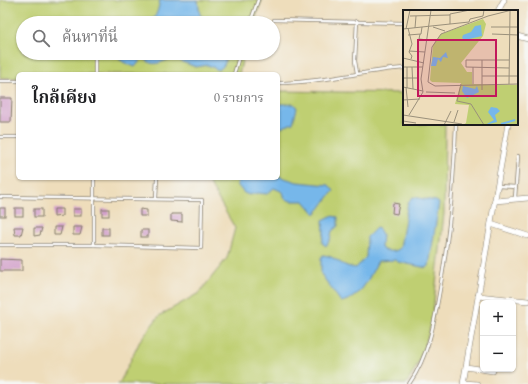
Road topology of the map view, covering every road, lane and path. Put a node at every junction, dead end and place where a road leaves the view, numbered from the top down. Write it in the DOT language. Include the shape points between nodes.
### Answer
graph roads {
  1 [pos="258,0"];
  2 [pos="504,0"];
  3 [pos="499,10"];
  4 [pos="252,16"];
  5 [pos="280,20"];
  6 [pos="357,21"];
  7 [pos="403,23"];
  8 [pos="518,36"];
  9 [pos="528,39"];
  10 [pos="96,60"];
  11 [pos="238,60"];
  12 [pos="403,68"];
  13 [pos="95,72"];
  14 [pos="235,72"];
  15 [pos="357,72"];
  16 [pos="0,81"];
  17 [pos="16,81"];
  18 [pos="280,83"];
  19 [pos="456,125"];
  20 [pos="508,125"];
  21 [pos="0,137"];
  22 [pos="16,137"];
  23 [pos="518,156"];
  24 [pos="94,180"];
  25 [pos="157,180"];
  26 [pos="497,186"];
  27 [pos="516,187"];
  28 [pos="0,196"];
  29 [pos="94,197"];
  30 [pos="156,198"];
  31 [pos="528,198"];
  32 [pos="515,199"];
  33 [pos="495,201"];
  34 [pos="491,224"];
  35 [pos="528,236"];
  36 [pos="0,245"];
  37 [pos="94,245"];
  38 [pos="478,296"];
  39 [pos="528,301"];
  40 [pos="466,367"];
  41 [pos="480,369"];
  42 [pos="464,383"];
  43 [pos="409,384"];
  44 [pos="477,384"];
  1 -- 4 [label="lane"];
  2 -- 3 [label="street"];
  5 -- 6 [label="lane"];
  6 -- 7 [label="lane"];
  6 -- 15 [label="lane"];
  8 -- 9 [label="street"];
  10 -- 13 [label="lane"];
  11 -- 14 [label="lane"];
  12 -- 15 [label="lane"];
  15 -- 18 [label="lane" via="300,83"];
  16 -- 17 [label="lane"];
  19 -- 43 [label="lane" via="449,231 435,320 426,351"];
  20 -- 26 [label="street"];
  21 -- 22 [label="lane"];
  23 -- 27 [label="lane"];
  24 -- 29 [label="lane"];
  25 -- 30 [label="lane"];
  26 -- 27 [label="lane"];
  26 -- 33 [label="street"];
  27 -- 32 [label="lane"];
  28 -- 29 [label="lane"];
  29 -- 30 [label="lane"];
  29 -- 37 [label="lane"];
  30 -- 37 [label="lane" via="202,200 201,248"];
  31 -- 32 [label="street"];
  32 -- 33 [label="street"];
  33 -- 34 [label="street"];
  34 -- 35 [label="street"];
  34 -- 38 [label="street"];
  36 -- 37 [label="lane"];
  38 -- 39 [label="street"];
  38 -- 40 [label="street"];
  40 -- 41 [label="street"];
  40 -- 42 [label="street"];
  42 -- 44 [label="street"];
}
